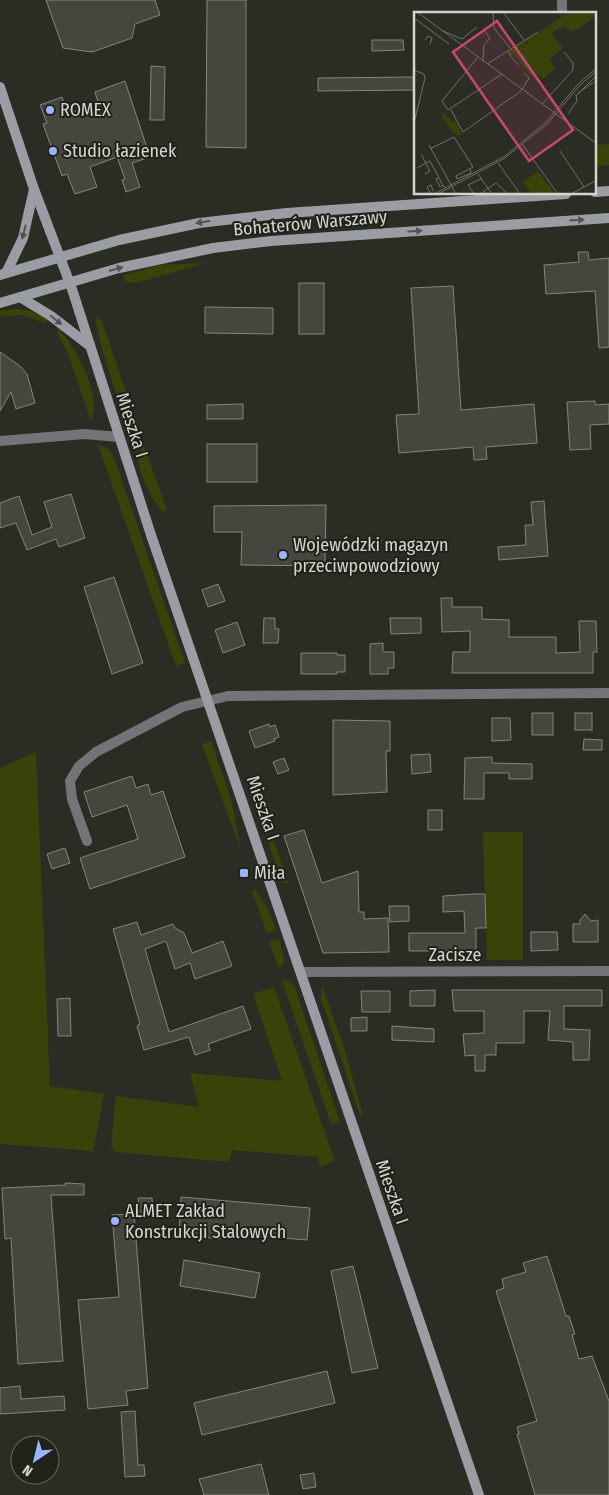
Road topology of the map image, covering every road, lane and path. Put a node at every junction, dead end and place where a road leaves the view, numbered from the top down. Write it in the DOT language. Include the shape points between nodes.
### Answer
graph roads {
  1 [pos="0,87"];
  2 [pos="34,189"];
  3 [pos="609,191"];
  4 [pos="596,192"];
  5 [pos="551,195"];
  6 [pos="609,218"];
  7 [pos="60,257"];
  8 [pos="3,274"];
  9 [pos="69,282"];
  10 [pos="20,297"];
  11 [pos="0,303"];
  12 [pos="90,346"];
  13 [pos="119,437"];
  14 [pos="0,442"];
  15 [pos="609,693"];
  16 [pos="208,699"];
  17 [pos="87,841"];
  18 [pos="609,971"];
  19 [pos="301,972"];
  20 [pos="479,1495"];
  1 -- 2 [label="street, Mieszka I"];
  2 -- 7 [label="street, Mieszka I"];
  2 -- 8 [label="street, one-way" via="23,238"];
  3 -- 4 [label="street"];
  5 -- 7 [label="street, Bohaterów Warszawy, one-way" via="233,218 155,231"];
  9 -- 6 [label="street, Bohaterów Warszawy, one-way" via="156,258 271,241"];
  7 -- 8 [label="street, Bohaterów Warszawy"];
  7 -- 9 [label="street, Mieszka I"];
  9 -- 10 [label="street, Bohaterów Warszawy"];
  9 -- 12 [label="street, Mieszka I"];
  10 -- 11 [label="street, Bohaterów Warszawy"];
  10 -- 12 [label="street, one-way"];
  12 -- 13 [label="street, Mieszka I"];
  13 -- 14 [label="street" via="85,434"];
  13 -- 16 [label="street, Mieszka I"];
  15 -- 16 [label="street" via="228,696"];
  16 -- 17 [label="street" via="182,707 96,752 79,766 70,781 72,799"];
  16 -- 19 [label="street, Mieszka I"];
  18 -- 19 [label="street, Zacisze"];
  19 -- 20 [label="street, Mieszka I"];
}
